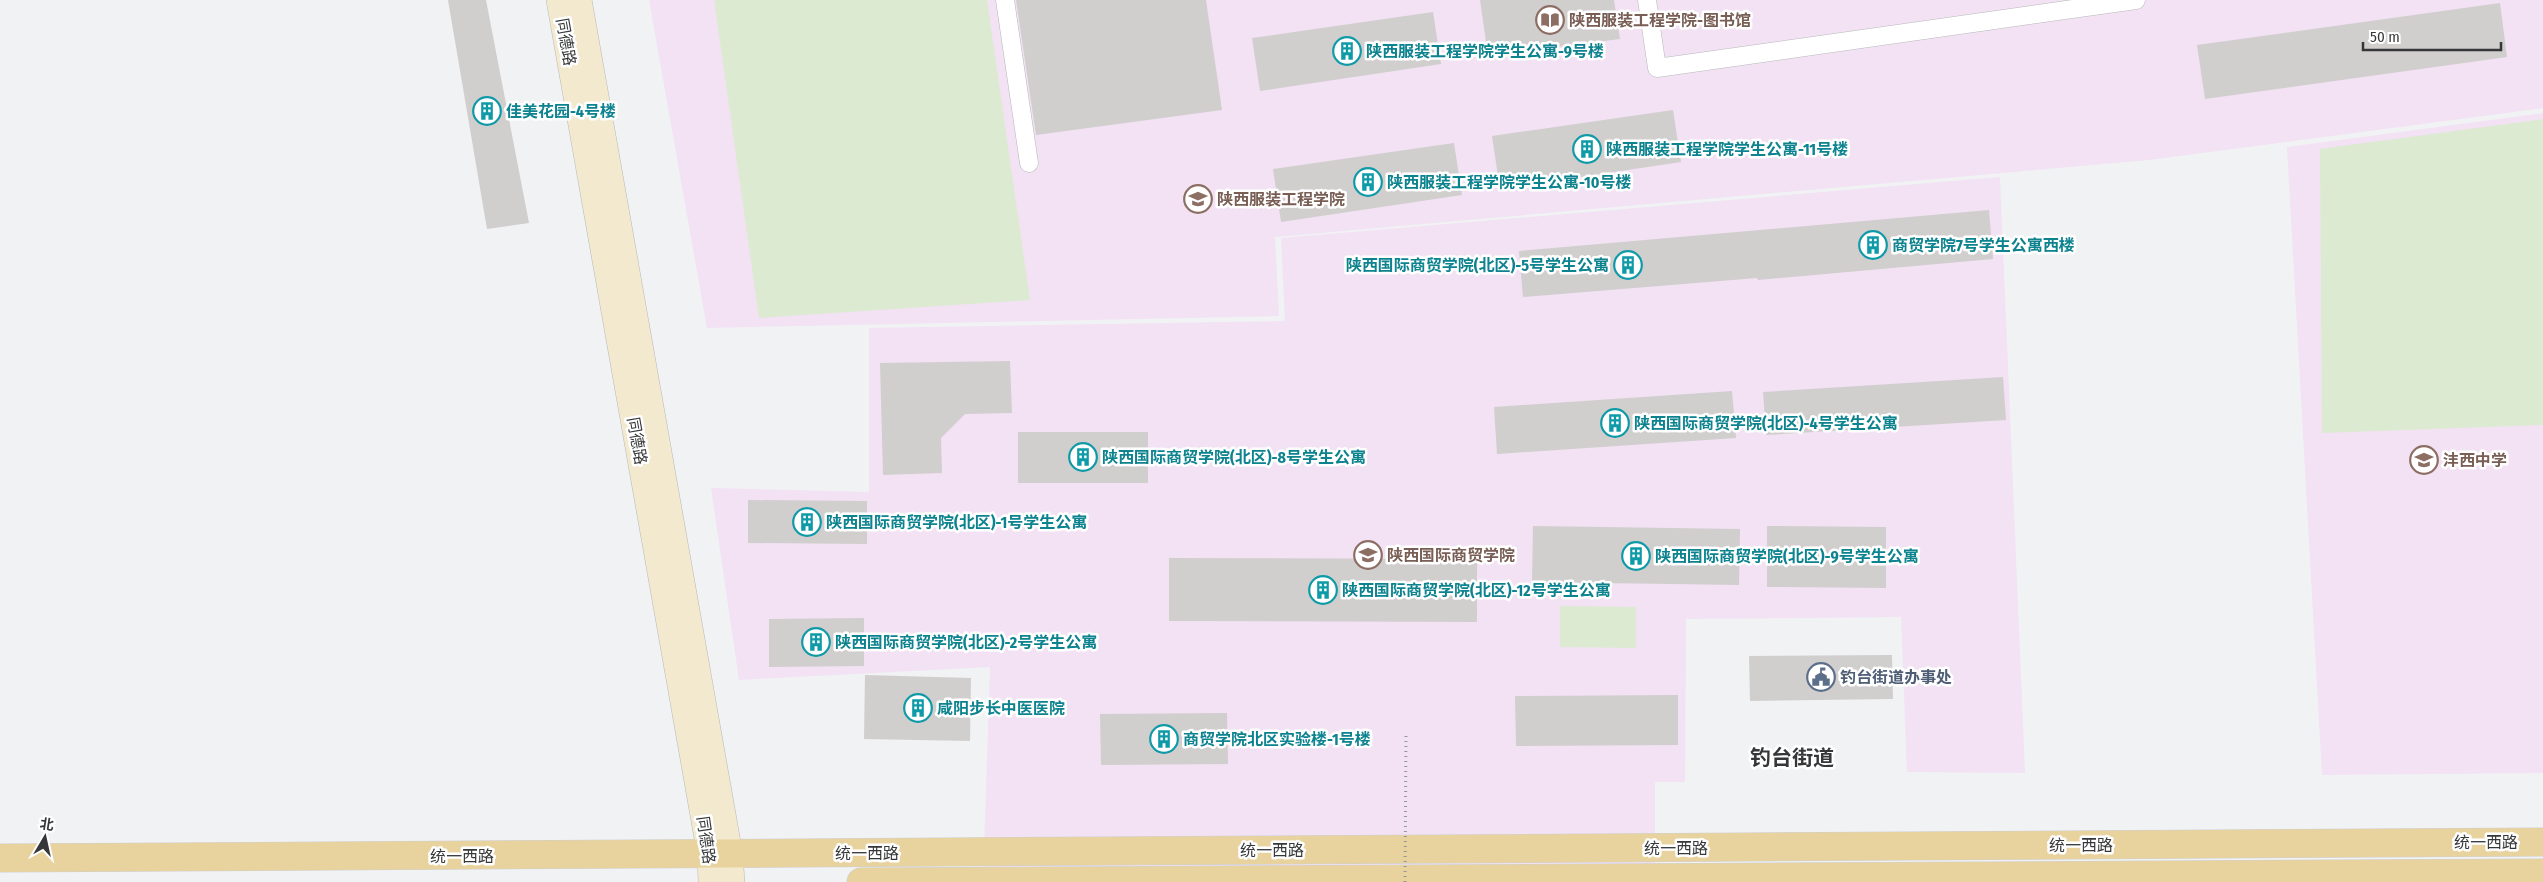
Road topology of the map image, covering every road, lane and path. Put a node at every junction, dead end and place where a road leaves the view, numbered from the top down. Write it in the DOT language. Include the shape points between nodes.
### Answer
graph roads {
  1 [pos="559,0"];
  2 [pos="579,0"];
  3 [pos="1005,0"];
  4 [pos="1647,0"];
  5 [pos="2136,0"];
  6 [pos="1029,163"];
  7 [pos="1406,734"];
  8 [pos="2543,842"];
  9 [pos="720,854"];
  10 [pos="0,858"];
  11 [pos="2543,873"];
  12 [pos="711,882"];
  13 [pos="732,882"];
  14 [pos="861,882"];
  15 [pos="1405,882"];
  1 -- 9 [label="street, 同德路"];
  2 -- 9 [label="street, 同德路"];
  3 -- 6 [label="street"];
  4 -- 5 [label="street" via="1656,68"];
  7 -- 15 [label="path, bridge"];
  8 -- 9 [label="main road, 统一西路"];
  9 -- 10 [label="main road, 统一西路"];
  9 -- 12 [label="street, 同德路"];
  9 -- 13 [label="street, 同德路"];
  11 -- 14 [label="main road, 统一西路"];
}
